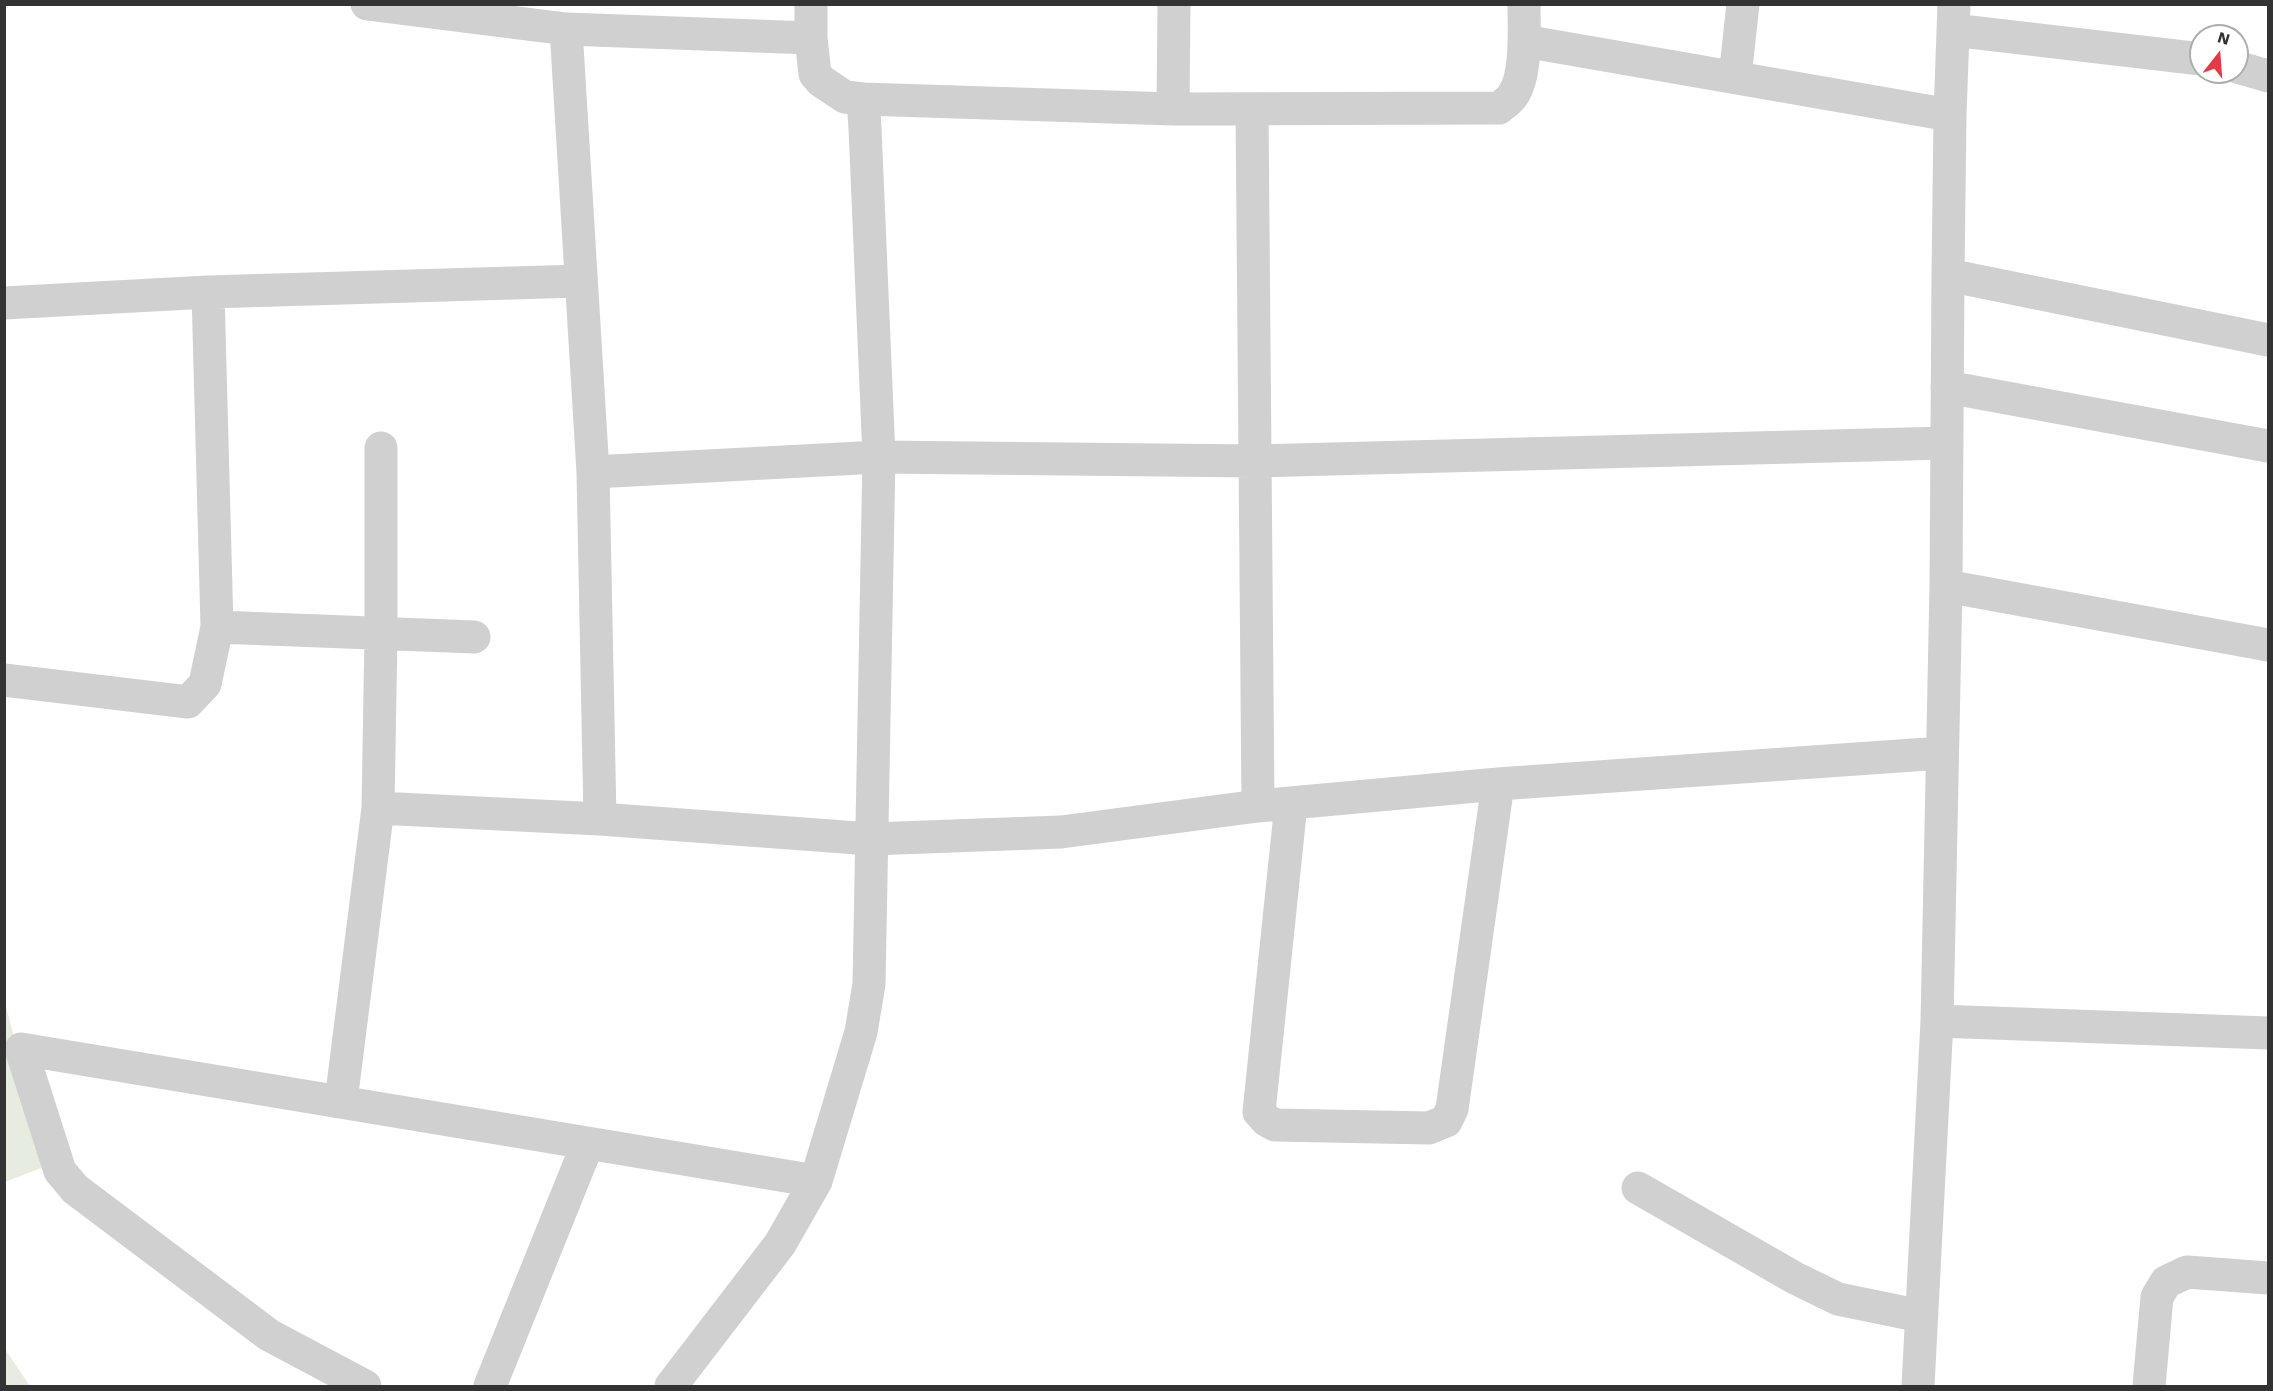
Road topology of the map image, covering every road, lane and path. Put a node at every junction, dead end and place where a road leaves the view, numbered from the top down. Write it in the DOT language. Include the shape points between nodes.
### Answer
graph roads {
  1 [pos="367,4"];
  2 [pos="811,4"];
  3 [pos="1174,4"];
  4 [pos="1524,4"];
  5 [pos="1743,4"];
  6 [pos="1954,17"];
  7 [pos="566,29"];
  8 [pos="811,38"];
  9 [pos="1524,41"];
  10 [pos="2189,57"];
  11 [pos="2249,70"];
  12 [pos="2268,76"];
  13 [pos="1735,77"];
  14 [pos="863,99"];
  15 [pos="1173,109"];
  16 [pos="1252,109"];
  17 [pos="1950,115"];
  18 [pos="1948,275"];
  19 [pos="580,281"];
  20 [pos="208,292"];
  21 [pos="4,303"];
  22 [pos="2268,340"];
  23 [pos="1947,387"];
  24 [pos="1946,443"];
  25 [pos="2268,446"];
  26 [pos="381,448"];
  27 [pos="879,457"];
  28 [pos="1255,461"];
  29 [pos="593,472"];
  30 [pos="1946,586"];
  31 [pos="217,627"];
  32 [pos="381,633"];
  33 [pos="474,637"];
  34 [pos="2268,645"];
  35 [pos="4,680"];
  36 [pos="1942,753"];
  37 [pos="1498,784"];
  38 [pos="1291,804"];
  39 [pos="1258,807"];
  40 [pos="378,808"];
  41 [pos="600,819"];
  42 [pos="871,839"];
  43 [pos="1936,1021"];
  44 [pos="2268,1033"];
  45 [pos="341,1101"];
  46 [pos="588,1143"];
  47 [pos="816,1181"];
  48 [pos="1638,1188"];
  49 [pos="2268,1278"];
  50 [pos="1922,1316"];
  51 [pos="365,1386"];
  52 [pos="490,1386"];
  53 [pos="671,1386"];
  54 [pos="1918,1386"];
  55 [pos="2149,1386"];
  1 -- 7 [label="street"];
  2 -- 8 [label="street"];
  3 -- 15 [label="street"];
  4 -- 9 [label="street"];
  5 -- 13 [label="street"];
  6 -- 10 [label="street"];
  6 -- 17 [label="street"];
  7 -- 8 [label="street"];
  7 -- 19 [label="street"];
  8 -- 14 [label="street" via="815,74 820,81 845,97"];
  9 -- 13 [label="street"];
  9 -- 16 [label="street" via="1519,83 1513,97 1499,108"];
  11 -- 12 [label="street"];
  13 -- 17 [label="street"];
  14 -- 15 [label="street"];
  14 -- 27 [label="street"];
  15 -- 16 [label="street"];
  16 -- 28 [label="street"];
  17 -- 18 [label="street"];
  18 -- 22 [label="street"];
  18 -- 23 [label="street"];
  19 -- 20 [label="street"];
  19 -- 29 [label="street"];
  20 -- 21 [label="street"];
  20 -- 31 [label="street"];
  23 -- 24 [label="street"];
  23 -- 25 [label="street"];
  24 -- 28 [label="street"];
  24 -- 30 [label="street"];
  26 -- 32 [label="street"];
  27 -- 28 [label="street"];
  27 -- 29 [label="street"];
  27 -- 42 [label="street"];
  28 -- 39 [label="street"];
  29 -- 41 [label="street"];
  30 -- 34 [label="street"];
  30 -- 36 [label="street"];
  31 -- 32 [label="street"];
  31 -- 35 [label="street" via="205,684 188,702"];
  32 -- 33 [label="street"];
  32 -- 40 [label="street"];
  36 -- 37 [label="street"];
  36 -- 43 [label="street"];
  37 -- 38 [label="street"];
  37 -- 38 [label="street" via="1452,1109 1446,1121 1430,1128 1275,1125 1259,1112"];
  38 -- 39 [label="street"];
  39 -- 42 [label="street" via="1062,832"];
  40 -- 41 [label="street"];
  40 -- 45 [label="street"];
  41 -- 42 [label="street"];
  42 -- 47 [label="street" via="866,1009"];
  43 -- 44 [label="street"];
  43 -- 50 [label="street"];
  45 -- 46 [label="street"];
  45 -- 51 [label="street" via="21,1049 60,1171 75,1189 269,1335"];
  46 -- 47 [label="street"];
  46 -- 52 [label="street"];
  47 -- 53 [label="street" via="780,1244"];
  48 -- 50 [label="street" via="1838,1299"];
  49 -- 55 [label="street" via="2187,1272 2166,1282 2157,1297"];
  50 -- 54 [label="street"];
}
